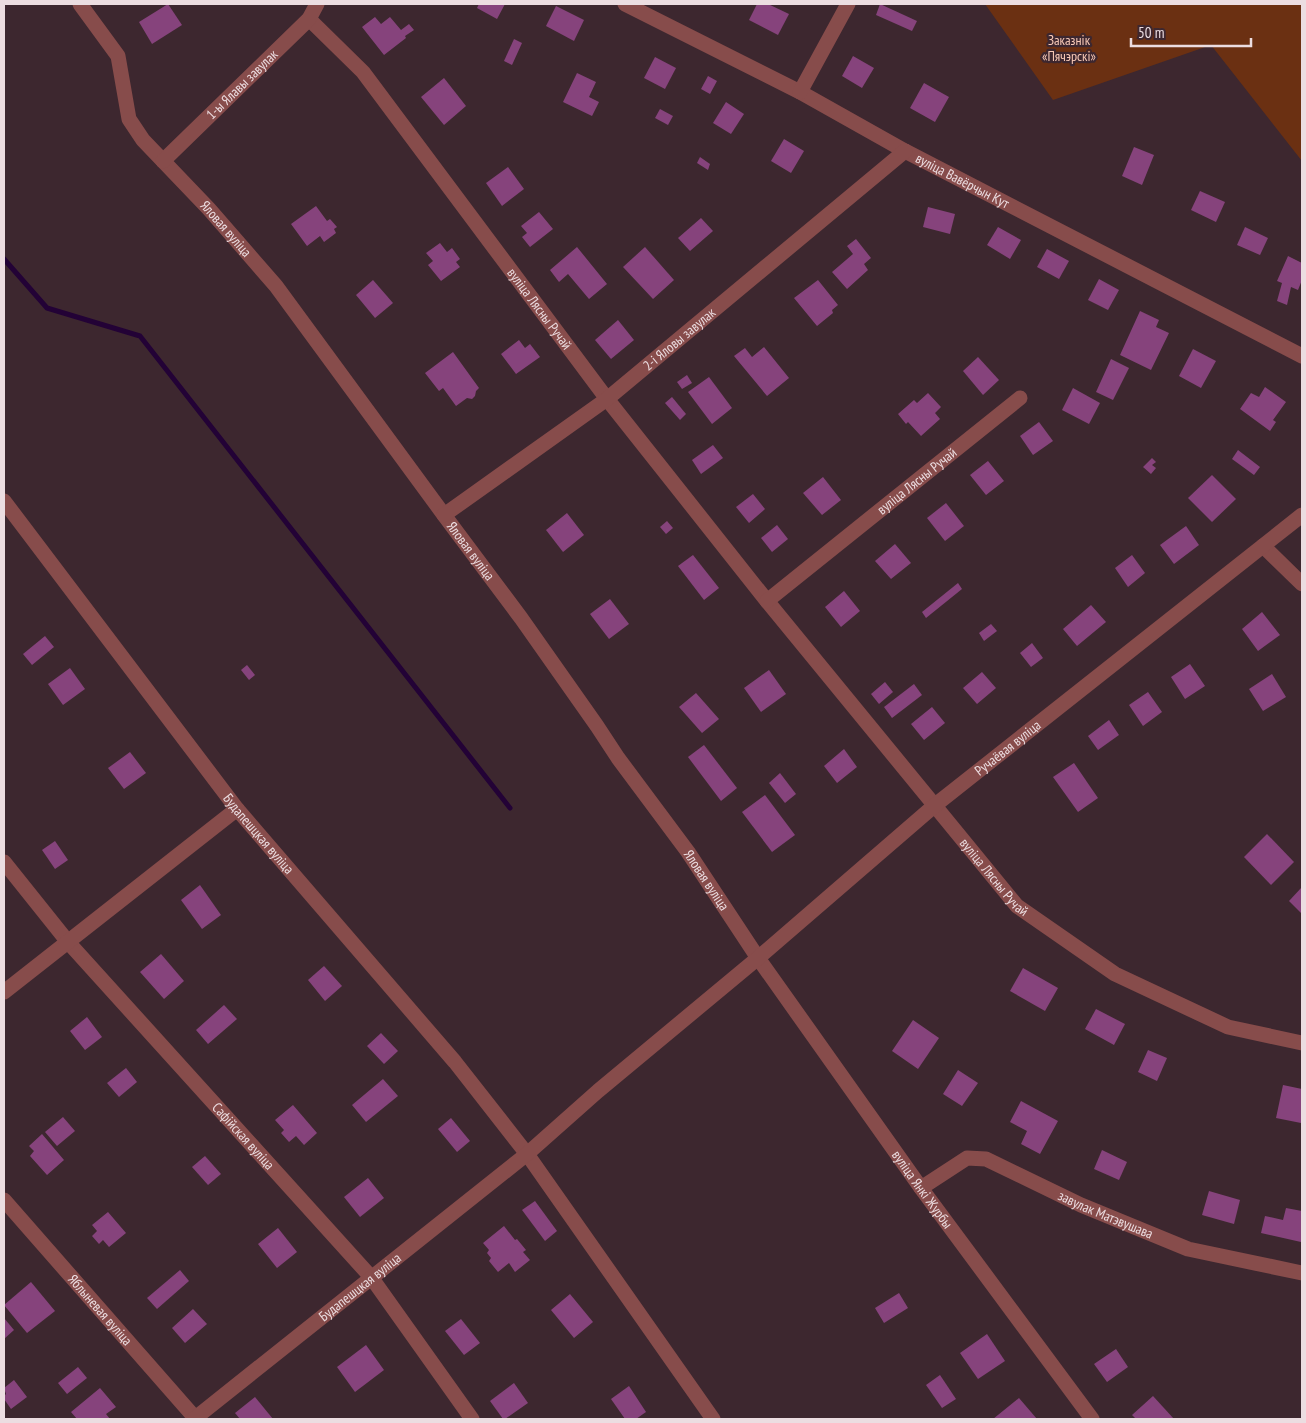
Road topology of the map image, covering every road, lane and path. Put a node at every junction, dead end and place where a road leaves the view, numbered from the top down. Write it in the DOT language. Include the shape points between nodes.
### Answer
graph roads {
  1 [pos="80,4"];
  2 [pos="316,4"];
  3 [pos="625,4"];
  4 [pos="848,4"];
  5 [pos="309,19"];
  6 [pos="800,92"];
  7 [pos="905,151"];
  8 [pos="163,161"];
  9 [pos="1302,356"];
  10 [pos="1020,398"];
  11 [pos="607,399"];
  12 [pos="4,501"];
  13 [pos="444,515"];
  14 [pos="1302,515"];
  15 [pos="1263,546"];
  16 [pos="1302,584"];
  17 [pos="767,601"];
  18 [pos="934,806"];
  19 [pos="237,809"];
  20 [pos="4,862"];
  21 [pos="68,942"];
  22 [pos="758,958"];
  23 [pos="4,992"];
  24 [pos="1302,1043"];
  25 [pos="527,1154"];
  26 [pos="921,1188"];
  27 [pos="4,1200"];
  28 [pos="1302,1273"];
  29 [pos="371,1277"];
  30 [pos="195,1419"];
  31 [pos="472,1419"];
  32 [pos="713,1419"];
  33 [pos="1092,1419"];
  1 -- 8 [label="street, Яловая вуліца" via="118,56 129,119"];
  2 -- 5 [label="street, 1-ы Ялавы завулак"];
  3 -- 6 [label="street, вуліца Вавёрчын Кут"];
  4 -- 6 [label="street"];
  5 -- 8 [label="street, 1-ы Ялавы завулак"];
  5 -- 11 [label="street, вуліца Лясны Ручай" via="363,72"];
  6 -- 7 [label="street, вуліца Вавёрчын Кут"];
  7 -- 9 [label="street, вуліца Вавёрчын Кут"];
  7 -- 11 [label="street, 2-і Яловы завулак"];
  8 -- 13 [label="street, Яловая вуліца" via="276,286"];
  10 -- 17 [label="street, вуліца Лясны Ручай"];
  11 -- 13 [label="street, 2-і Яловы завулак"];
  11 -- 17 [label="street, вуліца Лясны Ручай"];
  12 -- 19 [label="street, Будапешцкая вуліца"];
  13 -- 22 [label="street, Яловая вуліца" via="688,852"];
  14 -- 15 [label="street, Ручаёвая вуліца"];
  15 -- 16 [label="street"];
  15 -- 18 [label="street, Ручаёвая вуліца"];
  17 -- 18 [label="street, вуліца Лясны Ручай"];
  18 -- 22 [label="street, Ручаёвая вуліца"];
  18 -- 24 [label="street, вуліца Лясны Ручай" via="1017,906 1115,974 1228,1027"];
  19 -- 21 [label="street"];
  19 -- 25 [label="street, Будапешцкая вуліца" via="455,1062"];
  20 -- 21 [label="street, Сафійская вуліца"];
  21 -- 23 [label="street"];
  21 -- 29 [label="street, Сафійская вуліца"];
  22 -- 25 [label="street, Ручаёвая вуліца"];
  22 -- 26 [label="street, вуліца Янкі Журбы"];
  25 -- 29 [label="street, Будапешцкая вуліца"];
  25 -- 32 [label="street, Будапешцкая вуліца"];
  26 -- 28 [label="street, завулак Матэвушава" via="967,1158 986,1159 1081,1206 1188,1249"];
  26 -- 33 [label="street, вуліца Янкі Журбы"];
  27 -- 30 [label="street, Яблыневая вуліца"];
  29 -- 30 [label="street, Будапешцкая вуліца"];
  29 -- 31 [label="street, Сафійская вуліца"];
}
